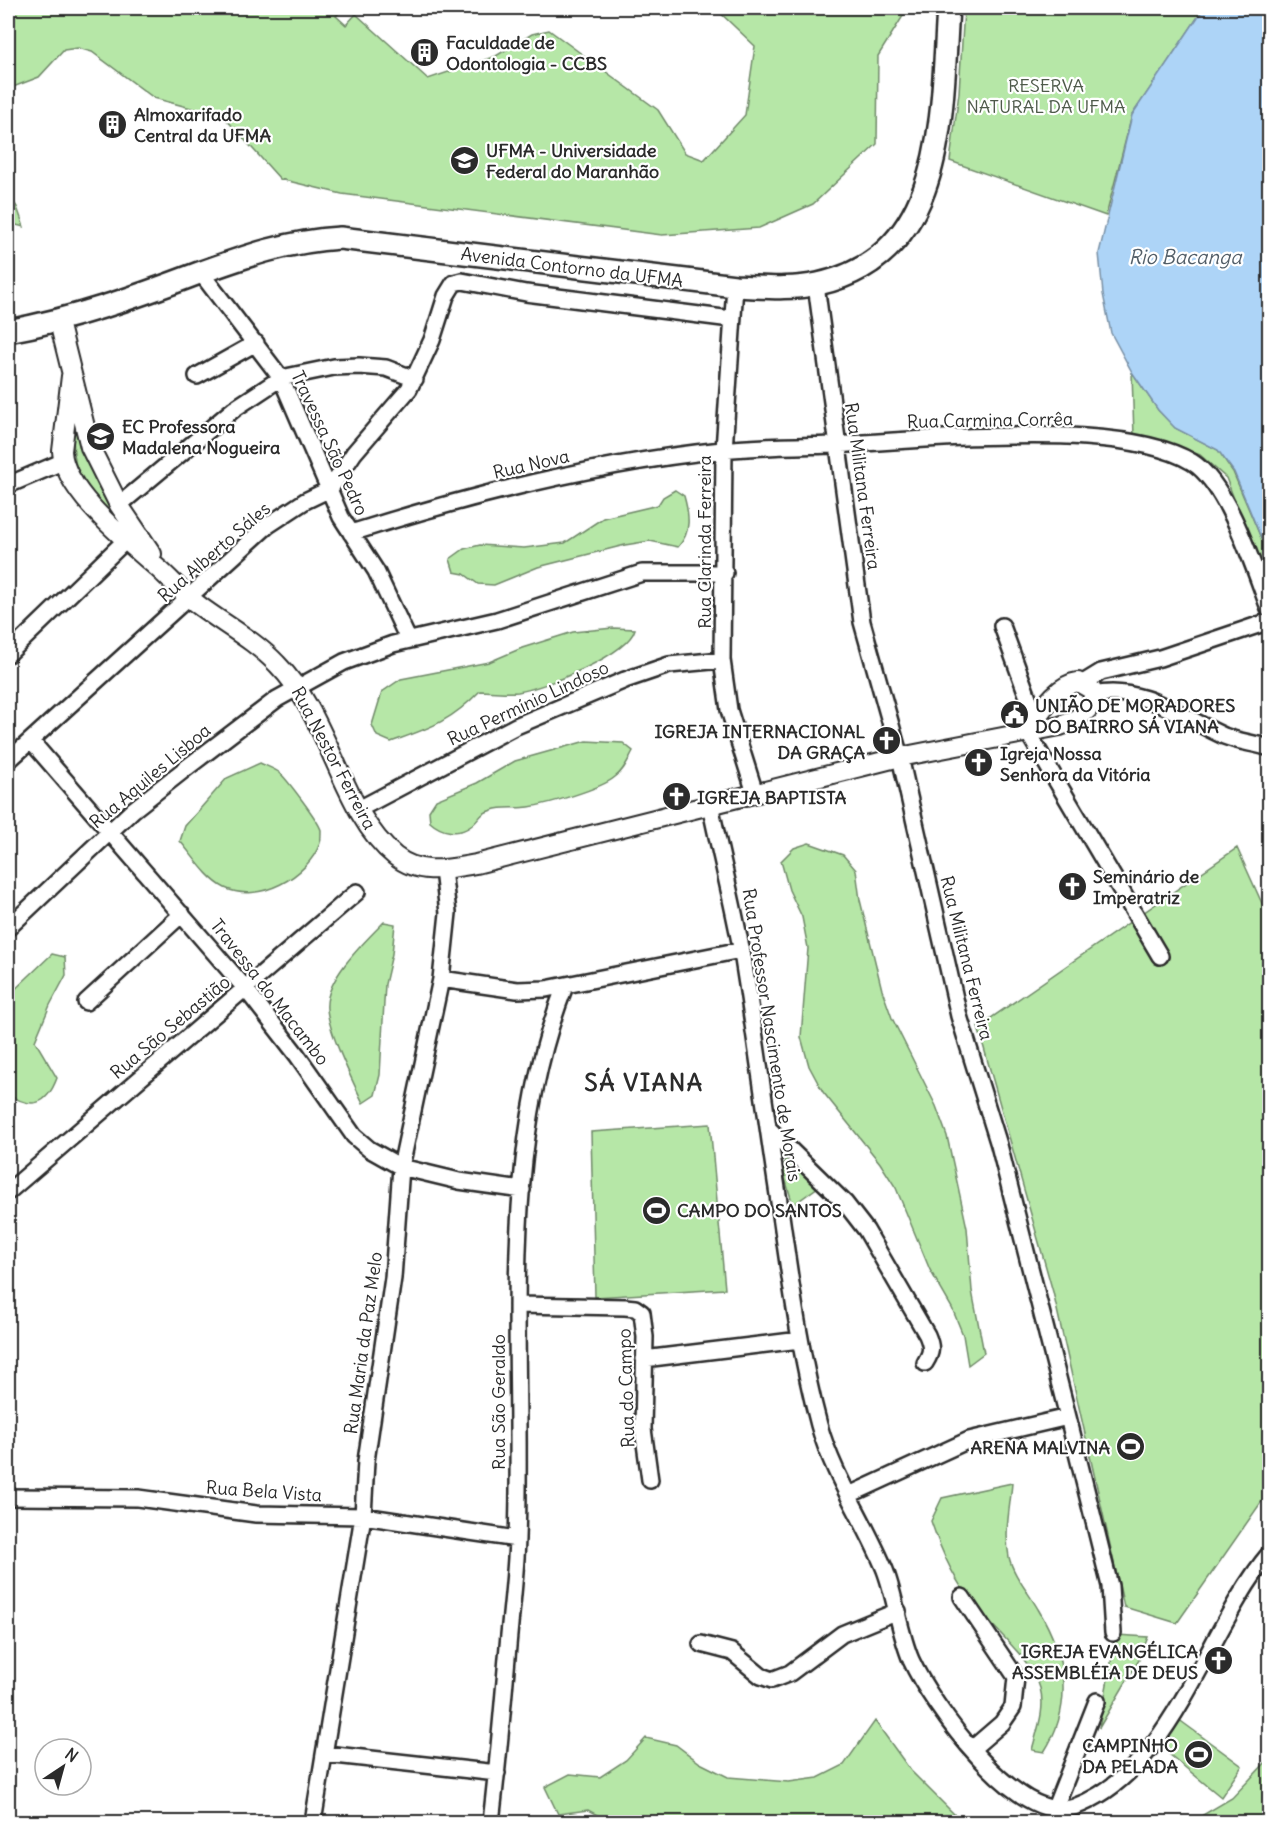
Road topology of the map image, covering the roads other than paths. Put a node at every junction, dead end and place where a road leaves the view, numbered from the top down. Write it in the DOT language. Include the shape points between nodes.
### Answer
graph roads {
  1 [pos="948,8"];
  2 [pos="201,273"];
  3 [pos="816,285"];
  4 [pos="735,286"];
  5 [pos="731,319"];
  6 [pos="59,322"];
  7 [pos="8,331"];
  8 [pos="256,344"];
  9 [pos="71,376"];
  10 [pos="197,376"];
  11 [pos="280,378"];
  12 [pos="415,379"];
  13 [pos="838,444"];
  14 [pos="724,450"];
  15 [pos="62,462"];
  16 [pos="8,485"];
  17 [pos="330,489"];
  18 [pos="119,505"];
  19 [pos="351,533"];
  20 [pos="127,539"];
  21 [pos="725,573"];
  22 [pos="171,580"];
  23 [pos="190,598"];
  24 [pos="1269,610"];
  25 [pos="1269,621"];
  26 [pos="1002,626"];
  27 [pos="408,639"];
  28 [pos="8,654"];
  29 [pos="722,660"];
  30 [pos="297,686"];
  31 [pos="1088,689"];
  32 [pos="1031,725"];
  33 [pos="31,741"];
  34 [pos="1269,748"];
  35 [pos="900,757"];
  36 [pos="8,761"];
  37 [pos="755,793"];
  38 [pos="710,804"];
  39 [pos="359,809"];
  40 [pos="111,830"];
  41 [pos="443,870"];
  42 [pos="357,892"];
  43 [pos="182,914"];
  44 [pos="8,928"];
  45 [pos="741,950"];
  46 [pos="1161,956"];
  47 [pos="441,979"];
  48 [pos="566,986"];
  49 [pos="245,988"];
  50 [pos="86,1002"];
  51 [pos="768,1128"];
  52 [pos="401,1167"];
  53 [pos="9,1187"];
  54 [pos="522,1190"];
  55 [pos="518,1305"];
  56 [pos="800,1340"];
  57 [pos="644,1359"];
  58 [pos="925,1363"];
  59 [pos="1068,1417"];
  60 [pos="650,1480"];
  61 [pos="849,1495"];
  62 [pos="8,1497"];
  63 [pos="363,1516"];
  64 [pos="518,1539"];
  65 [pos="1269,1553"];
  66 [pos="962,1597"];
  67 [pos="898,1611"];
  68 [pos="1113,1633"];
  69 [pos="701,1644"];
  70 [pos="1097,1701"];
  71 [pos="973,1748"];
  72 [pos="326,1754"];
  73 [pos="497,1773"];
  74 [pos="1054,1810"];
  75 [pos="313,1822"];
  76 [pos="491,1822"];
  1 -- 3 [label="main road, Avenida Contorno da UFMA" via="934,159 921,203 903,234 877,257 843,276"];
  2 -- 4 [label="main road, Avenida Contorno da UFMA" via="267,249 340,238"];
  2 -- 6 [label="main road, Avenida Contorno da UFMA"];
  2 -- 8 [label="street, Travessa São Pedro"];
  3 -- 4 [label="main road, Avenida Contorno da UFMA"];
  3 -- 13 [label="street, Rua Militana Ferreira"];
  4 -- 5 [label="street, Rua Clarinda Ferreira"];
  5 -- 12 [label="street" via="458,282 449,288"];
  5 -- 14 [label="street, Rua Clarinda Ferreira"];
  6 -- 7 [label="main road, Avenida Contorno da UFMA"];
  6 -- 9 [label="street, Rua Nestor Ferreira"];
  8 -- 10 [label="street"];
  8 -- 11 [label="street, Travessa São Pedro"];
  9 -- 15 [label="street, Rua Nestor Ferreira"];
  9 -- 18 [label="street, Rua Nestor Ferreira" via="90,447"];
  11 -- 12 [label="street" via="324,368 359,366 386,368"];
  11 -- 17 [label="street, Travessa São Pedro"];
  11 -- 18 [label="street" via="234,409"];
  12 -- 17 [label="street" via="354,453"];
  13 -- 14 [label="street, Rua Carmina Corrêa"];
  13 -- 24 [label="street, Rua Carmina Corrêa" via="1063,435 1176,454 1204,471 1213,482 1244,542"];
  13 -- 35 [label="street, Rua Militana Ferreira" via="862,622"];
  14 -- 19 [label="street, Rua Nova" via="637,461 537,482 441,504"];
  14 -- 21 [label="street, Rua Clarinda Ferreira"];
  15 -- 16 [label="street"];
  15 -- 20 [label="street, Rua Nestor Ferreira" via="74,483"];
  17 -- 19 [label="street, Travessa São Pedro"];
  17 -- 23 [label="street, Rua Alberto Sáles" via="267,526"];
  18 -- 22 [label="street, Rua Nestor Ferreira"];
  19 -- 27 [label="street, Travessa São Pedro" via="376,571"];
  20 -- 22 [label="street, Rua Nestor Ferreira"];
  20 -- 28 [label="street"];
  21 -- 27 [label="street, Rua Aquiles Lisboa" via="642,573 497,620"];
  21 -- 29 [label="street, Rua Clarinda Ferreira"];
  22 -- 23 [label="street, Rua Nestor Ferreira"];
  23 -- 30 [label="street, Rua Nestor Ferreira" via="264,652"];
  23 -- 33 [label="street, Rua Alberto Sáles"];
  25 -- 31 [label="street" via="1160,658 1101,672"];
  26 -- 32 [label="street"];
  27 -- 30 [label="street, Rua Aquiles Lisboa" via="344,662"];
  29 -- 37 [label="street, Rua Clarinda Ferreira" via="729,710"];
  29 -- 39 [label="street, Rua Permínio Lindoso" via="669,664 625,680 516,726"];
  30 -- 39 [label="street, Rua Nestor Ferreira"];
  30 -- 40 [label="street, Rua Aquiles Lisboa"];
  31 -- 32 [label="street" via="1066,685"];
  31 -- 32 [label="street" via="1088,708 1072,722"];
  31 -- 34 [label="street" via="1136,695 1233,739"];
  32 -- 35 [label="street"];
  32 -- 46 [label="street"];
  33 -- 36 [label="street, Rua Alberto Sáles"];
  33 -- 40 [label="street, Travessa do Macambo"];
  35 -- 37 [label="street"];
  35 -- 59 [label="street, Rua Militana Ferreira" via="959,1016 999,1145"];
  37 -- 38 [label="street"];
  38 -- 41 [label="street"];
  38 -- 45 [label="street, Rua Professor Nascimento de Morais"];
  39 -- 41 [label="street, Rua Nestor Ferreira" via="381,842 398,858 414,868"];
  40 -- 43 [label="street, Travessa do Macambo"];
  40 -- 44 [label="street, Rua Aquiles Lisboa"];
  41 -- 47 [label="street, Rua Maria da Paz Melo" via="448,913"];
  42 -- 49 [label="street, Rua São Sebastião"];
  43 -- 49 [label="street, Travessa do Macambo"];
  43 -- 50 [label="street"];
  45 -- 48 [label="street"];
  45 -- 51 [label="street, Rua Professor Nascimento de Morais"];
  47 -- 48 [label="street" via="517,990"];
  47 -- 52 [label="street, Rua Maria da Paz Melo"];
  48 -- 54 [label="street, Rua São Geraldo" via="552,1021 537,1081"];
  49 -- 52 [label="street, Travessa do Macambo" via="354,1136"];
  49 -- 53 [label="street, Rua São Sebastião"];
  51 -- 56 [label="street, Rua Professor Nascimento de Morais"];
  51 -- 58 [label="street" via="845,1203 876,1244 932,1347"];
  52 -- 54 [label="street, Travessa do Macambo"];
  52 -- 63 [label="street, Rua Maria da Paz Melo" via="393,1278 366,1461"];
  54 -- 55 [label="street, Rua São Geraldo"];
  55 -- 57 [label="street, Rua do Campo" via="635,1308 642,1313 644,1322"];
  55 -- 64 [label="street, Rua São Geraldo"];
  56 -- 57 [label="street"];
  56 -- 61 [label="street, Rua Professor Nascimento de Morais" via="820,1427"];
  57 -- 60 [label="street, Rua do Campo" via="643,1429"];
  59 -- 61 [label="street" via="969,1440"];
  59 -- 68 [label="street, Rua Militana Ferreira" via="1110,1586"];
  61 -- 67 [label="street, Rua Professor Nascimento de Morais" via="884,1569"];
  62 -- 63 [label="street, Rua Bela Vista" via="138,1498 256,1514"];
  63 -- 64 [label="street, Rua Bela Vista"];
  63 -- 72 [label="street, Rua Maria da Paz Melo"];
  64 -- 73 [label="street, Rua São Geraldo"];
  65 -- 74 [label="street" via="1179,1706 1152,1743 1118,1782 1101,1795 1071,1809"];
  66 -- 71 [label="street" via="1017,1677 1013,1707 1002,1723"];
  67 -- 69 [label="street" via="842,1634 790,1673 772,1680 761,1676 732,1652"];
  67 -- 71 [label="street, Rua Professor Nascimento de Morais" via="910,1658 942,1711"];
  70 -- 74 [label="street"];
  71 -- 74 [label="street" via="1001,1781 1026,1799"];
  72 -- 73 [label="street"];
  72 -- 75 [label="street, Rua Maria da Paz Melo"];
  73 -- 76 [label="street, Rua São Geraldo"];
}
